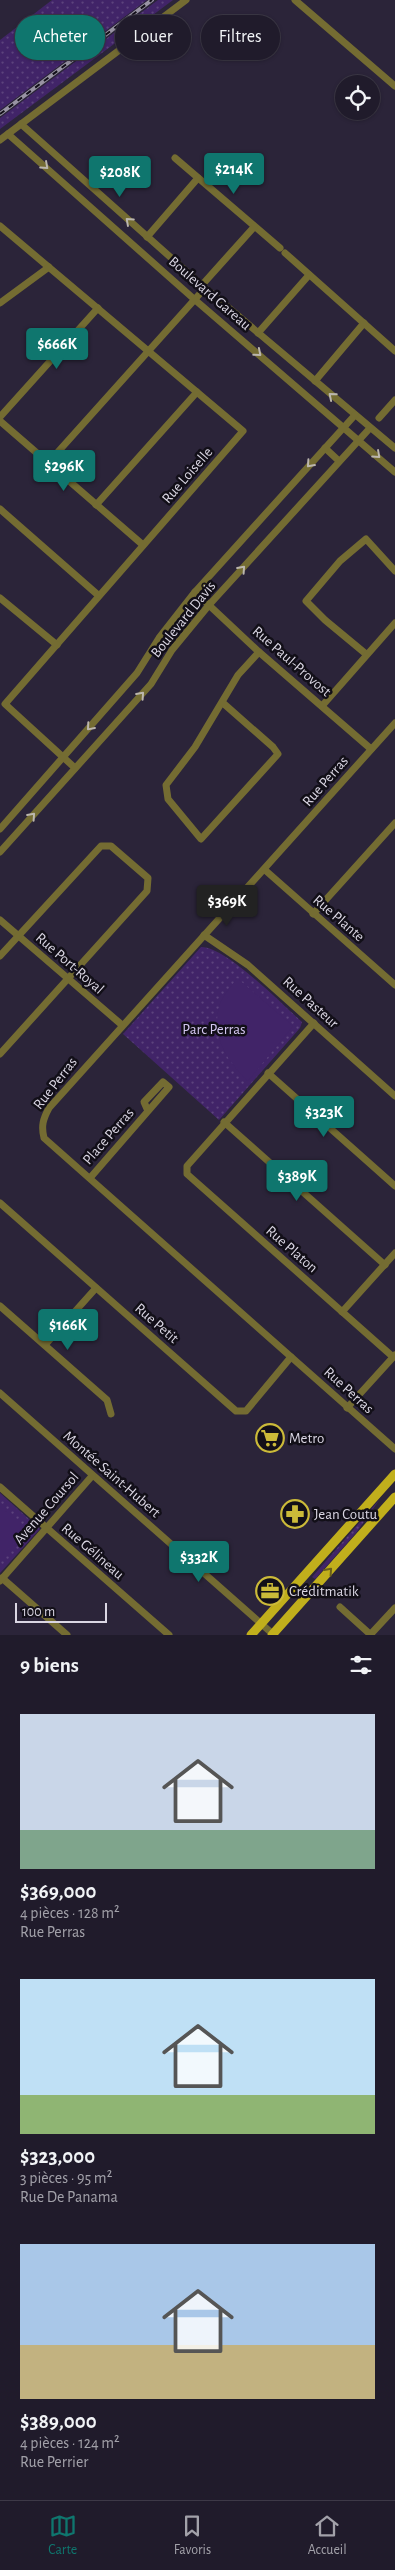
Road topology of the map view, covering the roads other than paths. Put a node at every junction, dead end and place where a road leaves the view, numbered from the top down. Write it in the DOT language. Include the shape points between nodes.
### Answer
graph roads {
  1 [pos="186,0"];
  2 [pos="295,0"];
  3 [pos="395,86"];
  4 [pos="21,124"];
  5 [pos="8,134"];
  6 [pos="0,140"];
  7 [pos="175,158"];
  8 [pos="198,178"];
  9 [pos="0,226"];
  10 [pos="254,227"];
  11 [pos="147,237"];
  12 [pos="49,267"];
  13 [pos="309,275"];
  14 [pos="203,286"];
  15 [pos="194,299"];
  16 [pos="0,303"];
  17 [pos="98,308"];
  18 [pos="364,323"];
  19 [pos="258,333"];
  20 [pos="149,350"];
  21 [pos="395,350"];
  22 [pos="315,381"];
  23 [pos="197,392"];
  24 [pos="395,400"];
  25 [pos="355,415"];
  26 [pos="0,417"];
  27 [pos="379,418"];
  28 [pos="0,421"];
  29 [pos="344,427"];
  30 [pos="370,428"];
  31 [pos="359,439"];
  32 [pos="325,448"];
  33 [pos="395,448"];
  34 [pos="339,461"];
  35 [pos="48,463"];
  36 [pos="395,472"];
  37 [pos="96,505"];
  38 [pos="0,509"];
  39 [pos="143,545"];
  40 [pos="395,571"];
  41 [pos="195,592"];
  42 [pos="98,595"];
  43 [pos="0,598"];
  44 [pos="209,605"];
  45 [pos="395,623"];
  46 [pos="56,645"];
  47 [pos="259,652"];
  48 [pos="366,654"];
  49 [pos="223,703"];
  50 [pos="322,706"];
  51 [pos="395,723"];
  52 [pos="372,749"];
  53 [pos="63,758"];
  54 [pos="75,768"];
  55 [pos="395,823"];
  56 [pos="0,829"];
  57 [pos="0,852"];
  58 [pos="265,870"];
  59 [pos="314,914"];
  60 [pos="0,920"];
  61 [pos="204,935"];
  62 [pos="18,936"];
  63 [pos="0,956"];
  64 [pos="68,980"];
  65 [pos="395,985"];
  66 [pos="314,1023"];
  67 [pos="122,1026"];
  68 [pos="0,1054"];
  69 [pos="268,1073"];
  70 [pos="395,1096"];
  71 [pos="148,1111"];
  72 [pos="224,1122"];
  73 [pos="90,1178"];
  74 [pos="395,1186"];
  75 [pos="0,1203"];
  76 [pos="395,1253"];
  77 [pos="385,1265"];
  78 [pos="96,1288"];
  79 [pos="0,1306"];
  80 [pos="342,1312"];
  81 [pos="45,1345"];
  82 [pos="394,1356"];
  83 [pos="291,1357"];
  84 [pos="0,1393"];
  85 [pos="348,1408"];
  86 [pos="111,1414"];
  87 [pos="395,1449"];
  88 [pos="395,1474"];
  89 [pos="92,1476"];
  90 [pos="0,1488"];
  91 [pos="395,1497"];
  92 [pos="46,1528"];
  93 [pos="1,1579"];
  94 [pos="340,1607"];
  95 [pos="395,1608"];
  96 [pos="261,1624"];
  97 [pos="67,1635"];
  98 [pos="169,1635"];
  99 [pos="251,1635"];
  100 [pos="273,1635"];
  101 [pos="371,1635"];
  1 -- 4 [label="street"];
  2 -- 3 [label="street"];
  4 -- 5 [label="street"];
  11 -- 4 [label="street, Boulevard Gareau, one-way"];
  5 -- 6 [label="street"];
  5 -- 15 [label="street, Boulevard Gareau, one-way"];
  7 -- 8 [label="street"];
  8 -- 10 [label="street"];
  8 -- 11 [label="street"];
  9 -- 12 [label="street, Rue Loiselle"];
  10 -- 13 [label="street"];
  10 -- 14 [label="street"];
  11 -- 14 [label="street, Boulevard Gareau"];
  12 -- 16 [label="street"];
  12 -- 17 [label="street, Rue Loiselle"];
  13 -- 18 [label="street"];
  13 -- 19 [label="street"];
  14 -- 15 [label="street"];
  14 -- 19 [label="street, Boulevard Gareau"];
  15 -- 20 [label="street"];
  15 -- 29 [label="street, Boulevard Gareau, one-way"];
  17 -- 20 [label="street, Rue Loiselle"];
  17 -- 26 [label="street"];
  18 -- 21 [label="street"];
  18 -- 22 [label="street"];
  19 -- 22 [label="street, Boulevard Gareau"];
  20 -- 23 [label="street, Rue Loiselle"];
  20 -- 35 [label="street"];
  25 -- 22 [label="street, Boulevard Gareau, one-way"];
  23 -- 37 [label="street"];
  23 -- 39 [label="street, Rue Loiselle" via="243,431"];
  24 -- 27 [label="street"];
  25 -- 29 [label="street, Boulevard Davis"];
  25 -- 30 [label="street, Boulevard Gareau"];
  28 -- 35 [label="street"];
  29 -- 31 [label="street, Boulevard Gareau"];
  29 -- 32 [label="street, Boulevard Davis"];
  30 -- 31 [label="street, Boulevard Davis"];
  30 -- 33 [label="street, Boulevard Gareau"];
  31 -- 34 [label="street, Boulevard Davis"];
  31 -- 36 [label="street, Boulevard Gareau, one-way"];
  32 -- 34 [label="street"];
  32 -- 41 [label="street, Boulevard Davis, one-way"];
  44 -- 34 [label="street, Boulevard Davis, one-way"];
  35 -- 37 [label="street"];
  37 -- 39 [label="street"];
  38 -- 42 [label="street"];
  39 -- 42 [label="street, Rue Loiselle"];
  40 -- 48 [label="street" via="366,539 340,561 306,601"];
  41 -- 44 [label="street, Rue Paul-Provost"];
  41 -- 53 [label="street, Boulevard Davis, one-way" via="159,638 137,674"];
  42 -- 46 [label="street, Rue Loiselle"];
  43 -- 46 [label="street"];
  44 -- 47 [label="street, Rue Paul-Provost"];
  54 -- 44 [label="street, Boulevard Davis, one-way" via="151,684 172,650"];
  45 -- 48 [label="street"];
  46 -- 53 [label="street, Rue Loiselle" via="4,704"];
  47 -- 49 [label="street" via="238,675"];
  47 -- 50 [label="street, Rue Paul-Provost"];
  48 -- 50 [label="street"];
  49 -- 49 [label="street" via="166,785 168,798 202,838 278,754"];
  50 -- 52 [label="street, Rue Paul-Provost"];
  51 -- 52 [label="street, Rue Perras"];
  52 -- 58 [label="street, Rue Perras"];
  53 -- 54 [label="street, Rue Loiselle"];
  53 -- 56 [label="street, Boulevard Davis"];
  57 -- 54 [label="street, Boulevard Davis, one-way"];
  55 -- 59 [label="street"];
  58 -- 59 [label="street, Rue Plante"];
  58 -- 61 [label="street, Rue Perras"];
  59 -- 65 [label="street, Rue Plante"];
  60 -- 62 [label="street, Rue Port-Royal"];
  61 -- 66 [label="street, Rue Pasteur" via="248,965"];
  61 -- 67 [label="street, Rue Perras"];
  62 -- 63 [label="street"];
  62 -- 64 [label="street, Rue Port-Royal"];
  62 -- 64 [label="street" via="100,846 111,846 148,878 147,891"];
  64 -- 67 [label="street, Rue Port-Royal"];
  64 -- 68 [label="street"];
  66 -- 69 [label="street, Rue Platon"];
  66 -- 70 [label="street, Rue Pasteur"];
  67 -- 73 [label="street, Rue Perras" via="43,1118 44,1138"];
  69 -- 72 [label="street, Rue Platon"];
  69 -- 74 [label="street"];
  71 -- 73 [label="street, Place Perras"];
  72 -- 77 [label="street"];
  72 -- 80 [label="street, Rue Platon" via="187,1166 187,1174"];
  73 -- 83 [label="street, Rue Perras"];
  75 -- 78 [label="street, Rue Petit"];
  76 -- 77 [label="street"];
  77 -- 80 [label="street"];
  78 -- 81 [label="street"];
  78 -- 83 [label="street, Rue Petit" via="236,1411 246,1411"];
  79 -- 81 [label="street"];
  80 -- 82 [label="street, Rue Platon"];
  81 -- 86 [label="street" via="107,1400"];
  82 -- 85 [label="street"];
  83 -- 85 [label="street, Rue Perras"];
  84 -- 89 [label="street, Montée Saint-Hubert"];
  85 -- 87 [label="street, Rue Perras"];
  88 -- 96 [label="main road"];
  89 -- 92 [label="street, Avenue Coursol"];
  89 -- 96 [label="street, Montée Saint-Hubert"];
  90 -- 92 [label="street, Rue Gélineau"];
  100 -- 91 [label="main road, one-way"];
  92 -- 93 [label="street, Avenue Coursol"];
  92 -- 98 [label="street, Rue Gélineau"];
  93 -- 97 [label="street"];
  94 -- 101 [label="street"];
  95 -- 101 [label="street"];
  96 -- 99 [label="main road"];
  96 -- 100 [label="street, Montée Saint-Hubert"];
}
